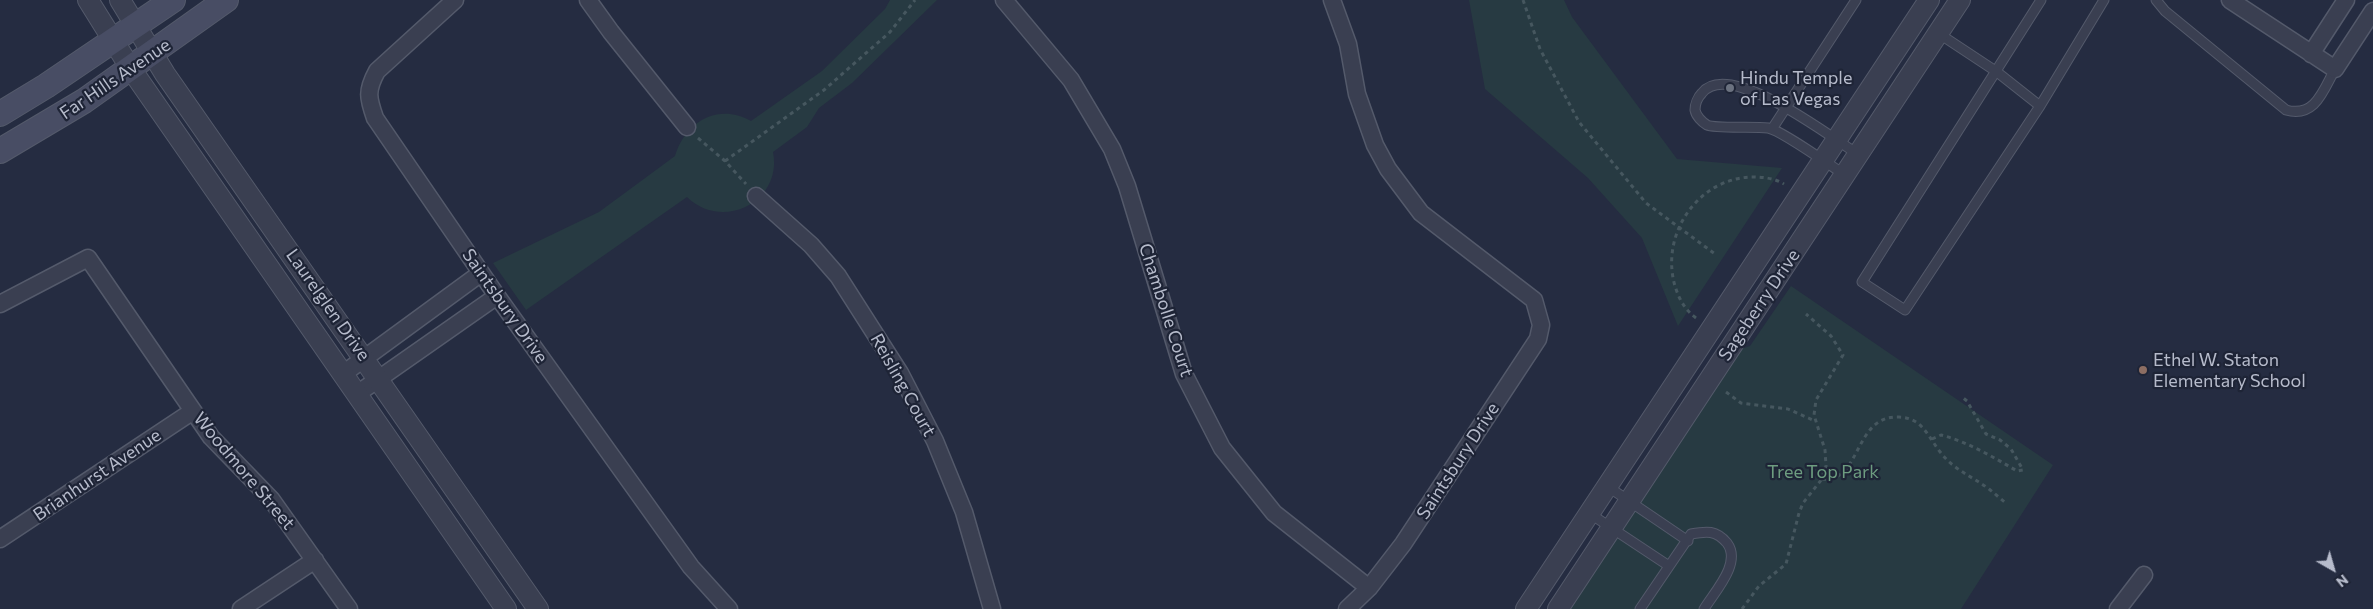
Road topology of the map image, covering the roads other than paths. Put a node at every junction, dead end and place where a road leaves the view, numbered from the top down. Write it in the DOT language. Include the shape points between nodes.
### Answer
graph roads {
  1 [pos="88,0"];
  2 [pos="120,0"];
  3 [pos="173,0"];
  4 [pos="226,0"];
  5 [pos="588,0"];
  6 [pos="1004,0"];
  7 [pos="1332,0"];
  8 [pos="1856,0"];
  9 [pos="1929,0"];
  10 [pos="1960,0"];
  11 [pos="2042,0"];
  12 [pos="2104,0"];
  13 [pos="2156,0"];
  14 [pos="2230,0"];
  15 [pos="2346,0"];
  16 [pos="452,2"];
  17 [pos="2373,11"];
  18 [pos="135,26"];
  19 [pos="1938,34"];
  20 [pos="112,41"];
  21 [pos="152,54"];
  22 [pos="2311,54"];
  23 [pos="131,69"];
  24 [pos="2335,70"];
  25 [pos="1997,72"];
  26 [pos="2040,106"];
  27 [pos="1785,107"];
  28 [pos="0,114"];
  29 [pos="687,127"];
  30 [pos="1772,129"];
  31 [pos="1836,140"];
  32 [pos="0,151"];
  33 [pos="1859,155"];
  34 [pos="1823,161"];
  35 [pos="1846,176"];
  36 [pos="756,196"];
  37 [pos="481,273"];
  38 [pos="497,296"];
  39 [pos="0,304"];
  40 [pos="364,358"];
  41 [pos="343,374"];
  42 [pos="379,379"];
  43 [pos="357,394"];
  44 [pos="193,411"];
  45 [pos="1607,486"];
  46 [pos="1629,501"];
  47 [pos="1590,513"];
  48 [pos="1612,528"];
  49 [pos="0,539"];
  50 [pos="1688,541"];
  51 [pos="315,560"];
  52 [pos="1670,566"];
  53 [pos="2144,576"];
  54 [pos="1369,588"];
  55 [pos="241,609"];
  56 [pos="349,609"];
  57 [pos="506,609"];
  58 [pos="538,609"];
  59 [pos="729,609"];
  60 [pos="992,609"];
  61 [pos="1348,609"];
  62 [pos="1526,609"];
  63 [pos="1558,609"];
  64 [pos="1640,609"];
  65 [pos="1704,609"];
  66 [pos="2118,609"];
  1 -- 20 [label="street, Laurelglen Drive"];
  2 -- 18 [label="street, Laurelglen Drive"];
  3 -- 18 [label="main road, Far Hills Avenue"];
  4 -- 21 [label="main road, Far Hills Avenue"];
  5 -- 29 [label="street"];
  6 -- 54 [label="street, Chambolle Court" via="1071,80 1112,148 1127,186 1184,374 1222,448 1274,513"];
  7 -- 54 [label="street, Saintsbury Drive" via="1348,44 1357,94 1375,145 1388,169 1422,213 1534,300 1541,325 1538,339 1404,544"];
  8 -- 27 [label="lane"];
  9 -- 31 [label="street, Sageberry Drive"];
  10 -- 19 [label="street, Sageberry Drive"];
  11 -- 25 [label="lane"];
  12 -- 26 [label="lane"];
  13 -- 24 [label="lane" via="2165,11 2286,110 2297,113 2315,104"];
  14 -- 22 [label="street"];
  15 -- 22 [label="street"];
  16 -- 37 [label="street, Saintsbury Drive" via="377,71 370,84 368,98 375,118"];
  17 -- 24 [label="street"];
  18 -- 20 [label="main road, Far Hills Avenue"];
  18 -- 21 [label="street, Laurelglen Drive"];
  19 -- 25 [label="lane"];
  19 -- 33 [label="street, Sageberry Drive"];
  20 -- 23 [label="street, Laurelglen Drive"];
  20 -- 28 [label="main road, Far Hills Avenue"];
  21 -- 23 [label="main road, Far Hills Avenue"];
  21 -- 40 [label="street, Laurelglen Drive"];
  22 -- 24 [label="street"];
  23 -- 32 [label="main road, Far Hills Avenue"];
  23 -- 41 [label="street, Laurelglen Drive"];
  25 -- 26 [label="lane"];
  25 -- 26 [label="lane" via="1862,282 1905,310"];
  27 -- 30 [label="lane"];
  27 -- 30 [label="lane" via="1746,88 1726,83 1706,88 1698,99 1695,110 1708,125"];
  27 -- 31 [label="lane"];
  30 -- 34 [label="lane"];
  31 -- 33 [label="lane"];
  31 -- 34 [label="street, Sageberry Drive"];
  33 -- 35 [label="street, Sageberry Drive"];
  34 -- 35 [label="lane"];
  34 -- 45 [label="street, Sageberry Drive"];
  35 -- 46 [label="street, Sageberry Drive"];
  36 -- 60 [label="street, Reisling Court" via="811,245 838,276 900,373 935,441 964,512"];
  37 -- 38 [label="street, Saintsbury Drive"];
  37 -- 40 [label="street"];
  38 -- 42 [label="street"];
  38 -- 59 [label="street, Saintsbury Drive" via="691,567"];
  39 -- 44 [label="street, Woodmore Street" via="88,258"];
  40 -- 41 [label="street"];
  40 -- 42 [label="street, Laurelglen Drive"];
  41 -- 43 [label="street, Laurelglen Drive"];
  42 -- 43 [label="street"];
  42 -- 58 [label="street, Laurelglen Drive"];
  43 -- 57 [label="street, Laurelglen Drive"];
  44 -- 49 [label="street, Brianhurst Avenue"];
  44 -- 51 [label="street, Woodmore Street" via="211,437 272,499"];
  45 -- 46 [label="lane"];
  45 -- 47 [label="street, Sageberry Drive"];
  46 -- 48 [label="street, Sageberry Drive"];
  46 -- 50 [label="lane"];
  47 -- 48 [label="lane"];
  47 -- 62 [label="street, Sageberry Drive"];
  48 -- 52 [label="lane"];
  48 -- 63 [label="street, Sageberry Drive"];
  50 -- 52 [label="lane"];
  50 -- 65 [label="lane" via="1691,534 1714,532 1732,550 1729,569"];
  51 -- 55 [label="street"];
  51 -- 56 [label="street, Woodmore Street"];
  52 -- 64 [label="lane"];
  53 -- 66 [label="street"];
  54 -- 61 [label="street, Saintsbury Drive"];
}
